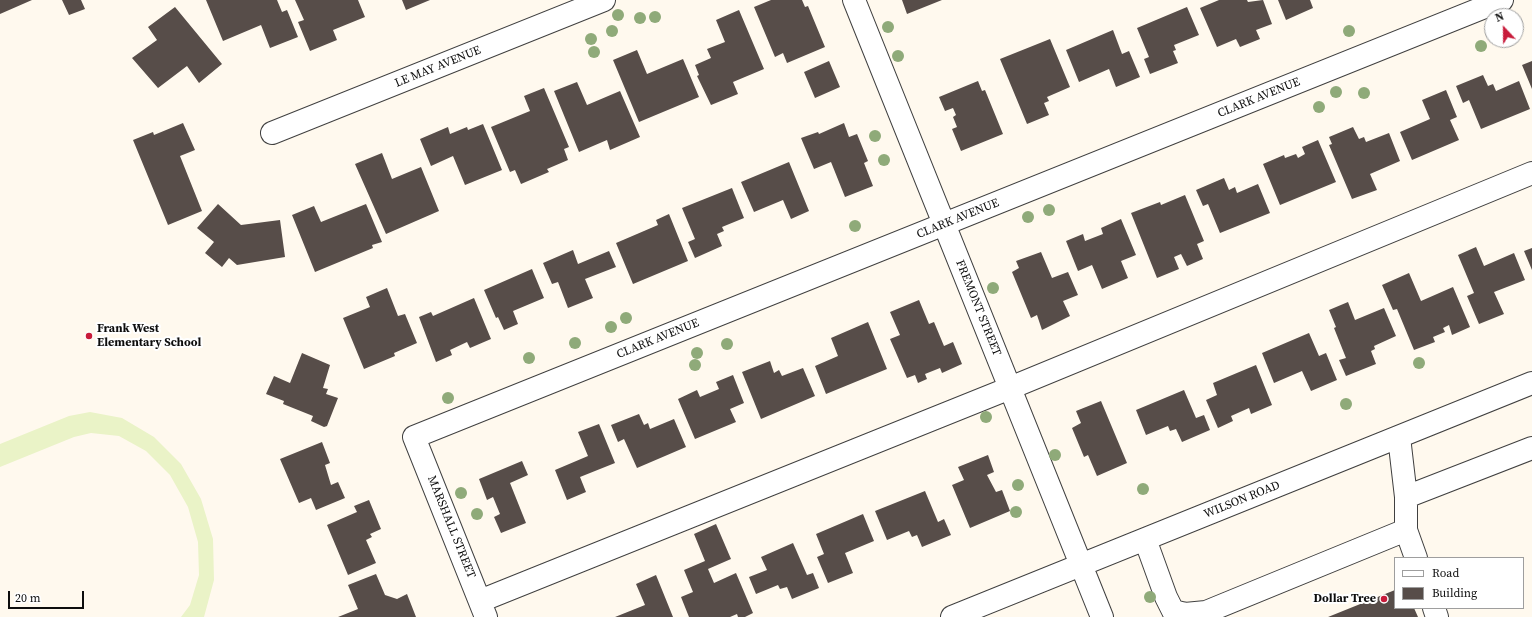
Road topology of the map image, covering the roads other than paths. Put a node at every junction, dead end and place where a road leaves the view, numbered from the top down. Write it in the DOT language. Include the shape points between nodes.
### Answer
graph roads {
  1 [pos="604,0"];
  2 [pos="854,0"];
  3 [pos="1502,0"];
  4 [pos="272,133"];
  5 [pos="1532,173"];
  6 [pos="944,224"];
  7 [pos="1532,383"];
  8 [pos="1010,388"];
  9 [pos="414,437"];
  10 [pos="1399,437"];
  11 [pos="1532,448"];
  12 [pos="1406,497"];
  13 [pos="1406,530"];
  14 [pos="1145,539"];
  15 [pos="1416,557"];
  16 [pos="1081,565"];
  17 [pos="483,609"];
  18 [pos="1170,614"];
  19 [pos="952,617"];
  20 [pos="1102,617"];
  1 -- 4 [label="street, LE MAY AVENUE"];
  2 -- 6 [label="street, FREMONT STREET"];
  3 -- 6 [label="street, CLARK AVENUE"];
  5 -- 8 [label="street"];
  6 -- 8 [label="street, FREMONT STREET"];
  6 -- 9 [label="street, CLARK AVENUE"];
  7 -- 10 [label="street, WILSON ROAD"];
  8 -- 16 [label="street, FREMONT STREET"];
  8 -- 17 [label="street"];
  9 -- 17 [label="street, MARSHALL STREET"];
  10 -- 12 [label="street"];
  10 -- 14 [label="street, WILSON ROAD"];
  11 -- 12 [label="street"];
  12 -- 13 [label="street"];
  13 -- 15 [label="street"];
  13 -- 18 [label="street" via="1206,612"];
  14 -- 16 [label="street, WILSON ROAD"];
  14 -- 18 [label="street"];
  16 -- 19 [label="street, WILSON ROAD"];
  16 -- 20 [label="street, FREMONT STREET"];
}
